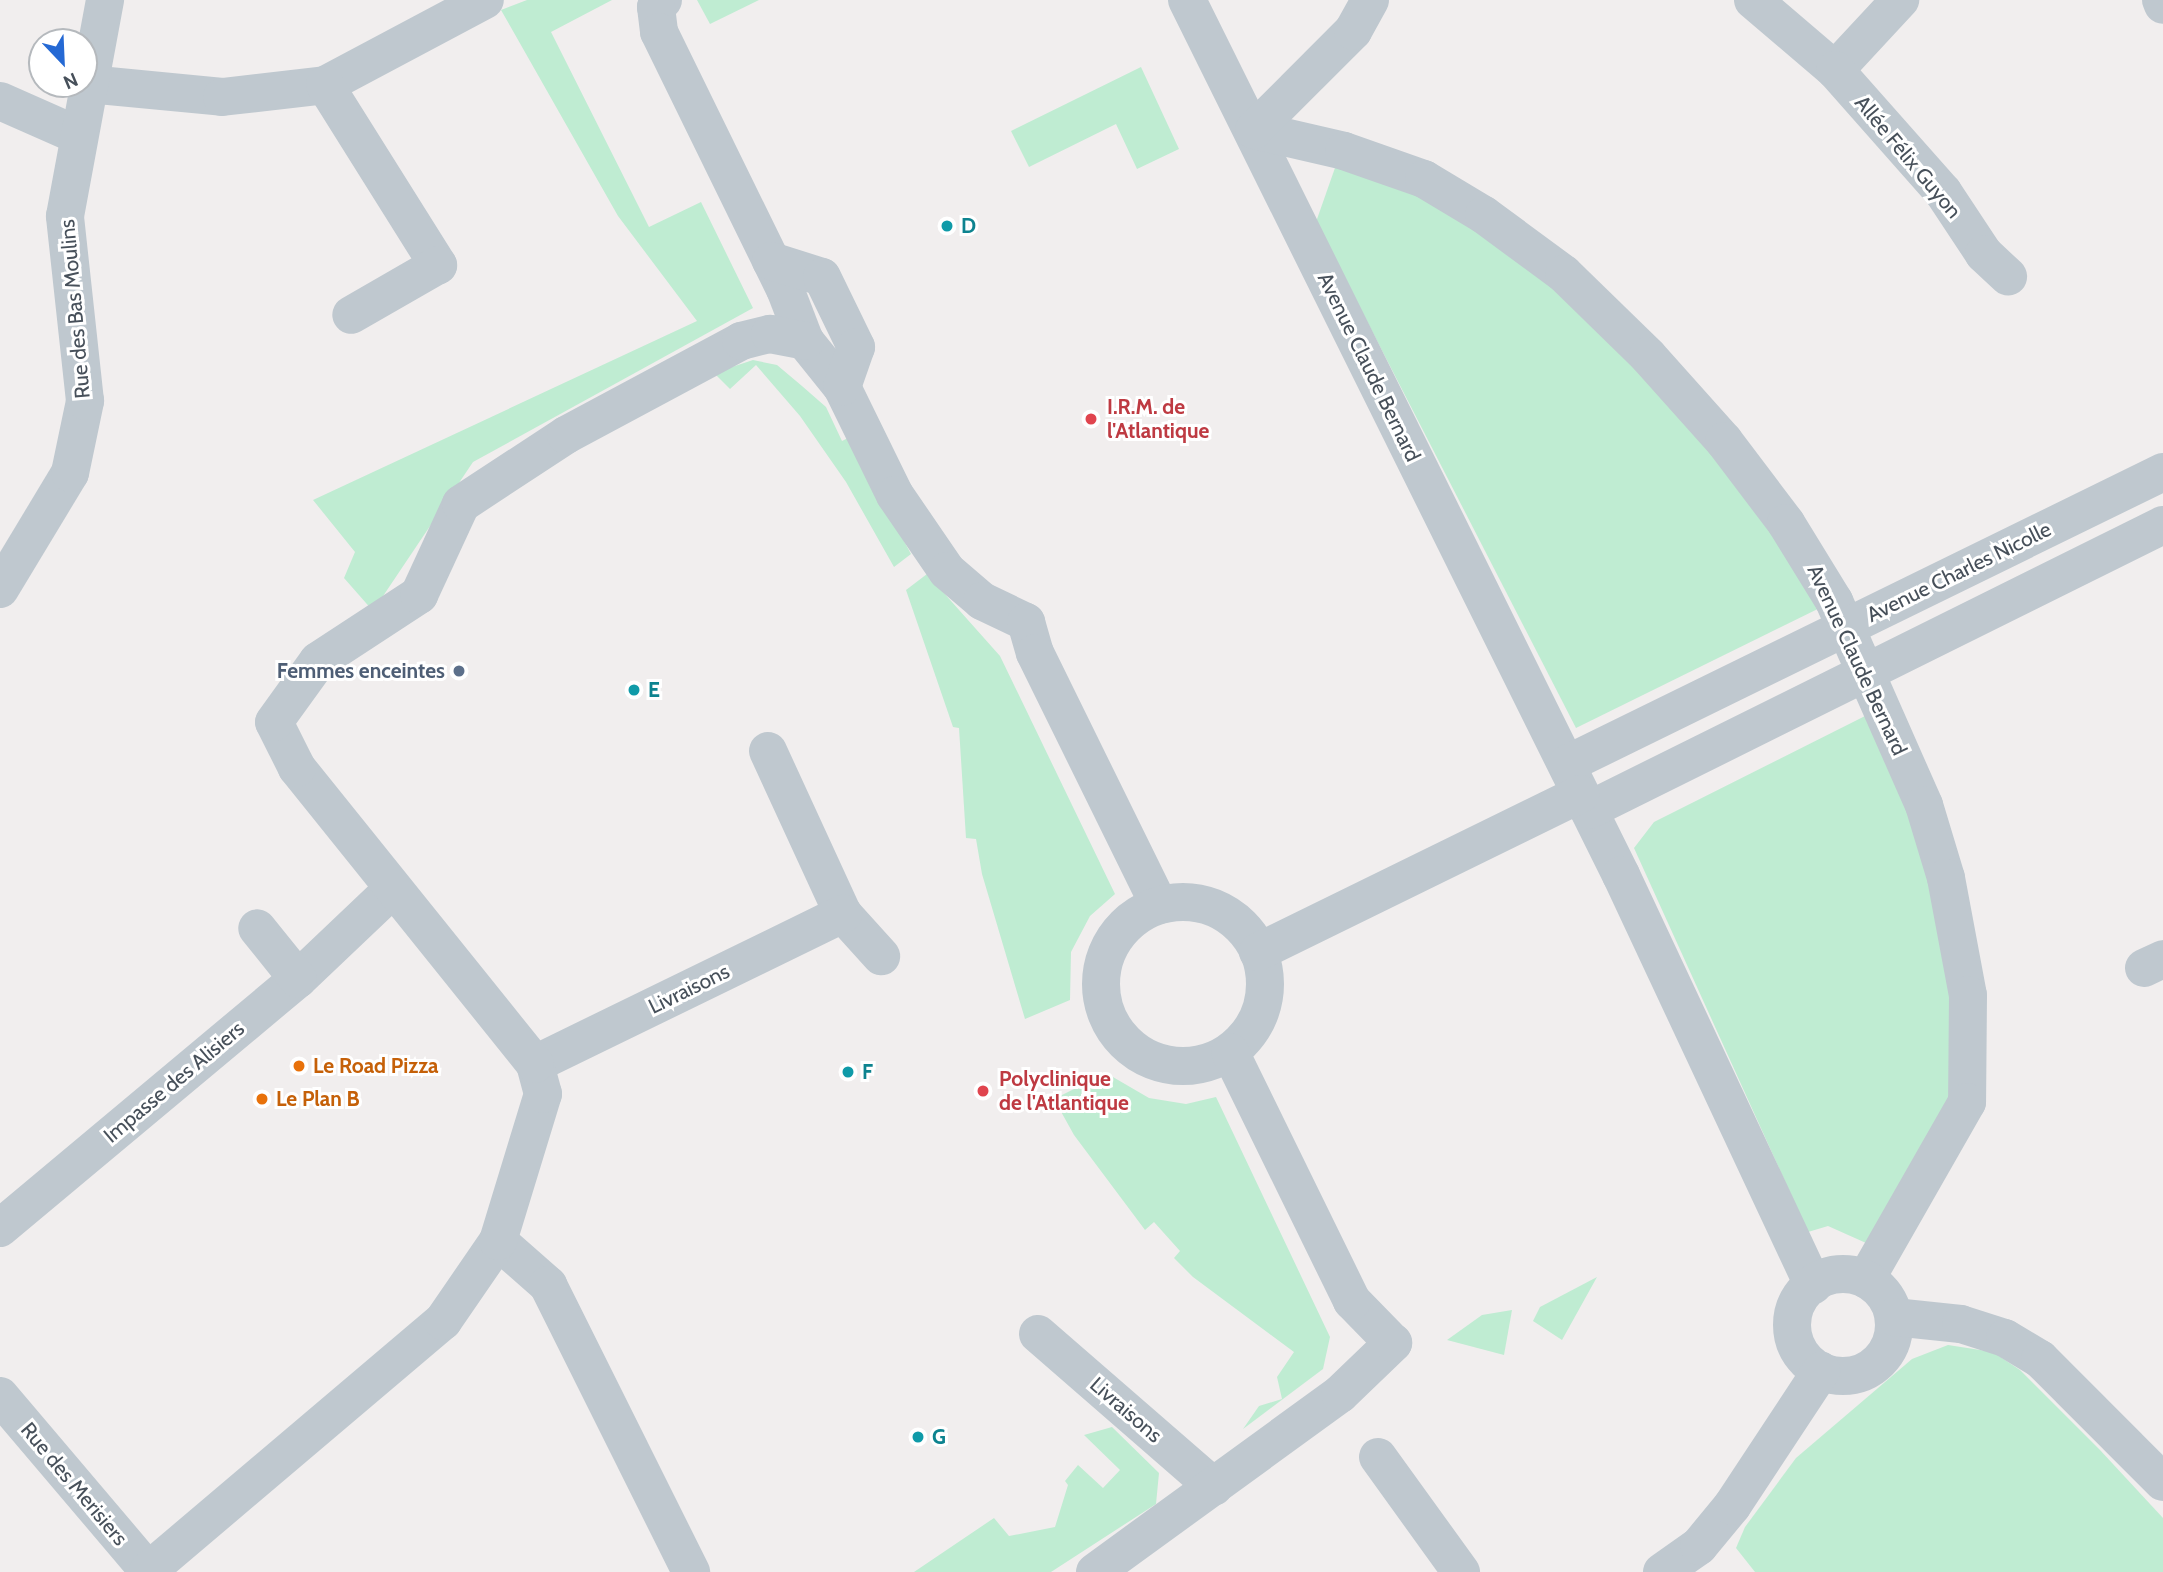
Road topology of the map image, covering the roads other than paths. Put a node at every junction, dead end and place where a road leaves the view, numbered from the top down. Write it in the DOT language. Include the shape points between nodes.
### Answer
graph roads {
  1 [pos="105,0"];
  2 [pos="485,0"];
  3 [pos="663,0"];
  4 [pos="1188,0"];
  5 [pos="1370,0"];
  6 [pos="1753,0"];
  7 [pos="1900,0"];
  8 [pos="98,35"];
  9 [pos="1835,70"];
  10 [pos="98,85"];
  11 [pos="325,85"];
  12 [pos="85,98"];
  13 [pos="0,101"];
  14 [pos="1254,130"];
  15 [pos="77,135"];
  16 [pos="771,261"];
  17 [pos="2008,276"];
  18 [pos="351,315"];
  19 [pos="805,341"];
  20 [pos="842,387"];
  21 [pos="2163,472"];
  22 [pos="2163,525"];
  23 [pos="0,589"];
  24 [pos="1843,629"];
  25 [pos="1864,672"];
  26 [pos="768,751"];
  27 [pos="1578,789"];
  28 [pos="393,889"];
  29 [pos="1159,905"];
  30 [pos="843,914"];
  31 [pos="257,928"];
  32 [pos="1258,952"];
  33 [pos="881,956"];
  34 [pos="298,979"];
  35 [pos="1230,1052"];
  36 [pos="535,1064"];
  37 [pos="0,1228"];
  38 [pos="498,1241"];
  39 [pos="1866,1279"];
  40 [pos="1813,1284"];
  41 [pos="1894,1317"];
  42 [pos="1038,1334"];
  43 [pos="1821,1371"];
  44 [pos="0,1396"];
  45 [pos="1378,1457"];
  46 [pos="2163,1482"];
  47 [pos="1214,1487"];
  48 [pos="149,1572"];
  49 [pos="691,1572"];
  50 [pos="1095,1572"];
  51 [pos="1461,1572"];
  52 [pos="1662,1572"];
  1 -- 8 [label="street, Rue des Bas Moulins"];
  2 -- 11 [label="street"];
  3 -- 16 [label="street" via="656,7 659,32"];
  4 -- 14 [label="street"];
  5 -- 14 [label="street" via="1353,32"];
  6 -- 9 [label="street, Allée Félix Guyon"];
  7 -- 9 [label="street"];
  9 -- 17 [label="street, Allée Félix Guyon" via="1943,192 1984,254"];
  10 -- 11 [label="street" via="222,97"];
  11 -- 18 [label="street" via="438,265"];
  12 -- 15 [label="street, Rue des Bas Moulins"];
  13 -- 15 [label="street"];
  14 -- 24 [label="street, Avenue Claude Bernard" via="1345,151 1424,179 1484,215 1564,274 1648,356 1758,482 1812,564"];
  14 -- 27 [label="street, Avenue Claude Bernard"];
  15 -- 23 [label="street, Rue des Bas Moulins" via="65,216 85,401 70,473"];
  16 -- 19 [label="street"];
  16 -- 20 [label="street" via="822,277 856,347"];
  19 -- 20 [label="street"];
  19 -- 28 [label="street" via="770,334 741,341 566,435 473,496 461,504 419,595 318,661 274,722 296,768"];
  20 -- 29 [label="street" via="895,495 947,571 982,601 1026,622 1035,653"];
  21 -- 24 [label="street, Avenue Charles Nicolle"];
  22 -- 25 [label="street"];
  24 -- 25 [label="street, Avenue Claude Bernard"];
  24 -- 27 [label="street, Avenue Charles Nicolle"];
  25 -- 27 [label="street"];
  25 -- 39 [label="street, Avenue Claude Bernard" via="1924,805 1946,878 1968,995 1970,1084 1954,1129"];
  26 -- 30 [label="street"];
  27 -- 32 [label="street"];
  27 -- 40 [label="street, Avenue Claude Bernard"];
  28 -- 34 [label="street, Impasse des Alisiers"];
  28 -- 36 [label="street"];
  29 -- 32 [label="street" via="1187,902 1216,908 1240,923"];
  29 -- 35 [label="street" via="1133,918 1114,939 1102,965 1101,993 1112,1026 1125,1044 1148,1059 1176,1067 1205,1065"];
  30 -- 33 [label="street"];
  30 -- 36 [label="street, Livraisons"];
  31 -- 34 [label="street"];
  32 -- 35 [label="street" via="1265,969 1260,1016"];
  34 -- 37 [label="street, Impasse des Alisiers"];
  35 -- 47 [label="street" via="1352,1301 1393,1343 1340,1394"];
  36 -- 38 [label="street" via="543,1094"];
  38 -- 48 [label="street" via="443,1321"];
  38 -- 49 [label="street" via="548,1285"];
  39 -- 40 [label="street" via="1843,1274"];
  39 -- 41 [label="street" via="1882,1292"];
  40 -- 43 [label="street" via="1795,1308 1792,1330 1799,1351"];
  41 -- 43 [label="street" via="1892,1340 1874,1366 1852,1375"];
  41 -- 46 [label="street" via="1961,1324 2005,1338 2040,1359 2075,1388"];
  42 -- 47 [label="street, Livraisons"];
  43 -- 52 [label="street" via="1732,1506 1699,1546"];
  44 -- 48 [label="street, Rue des Merisiers"];
  45 -- 51 [label="street"];
  47 -- 50 [label="street"];
}
